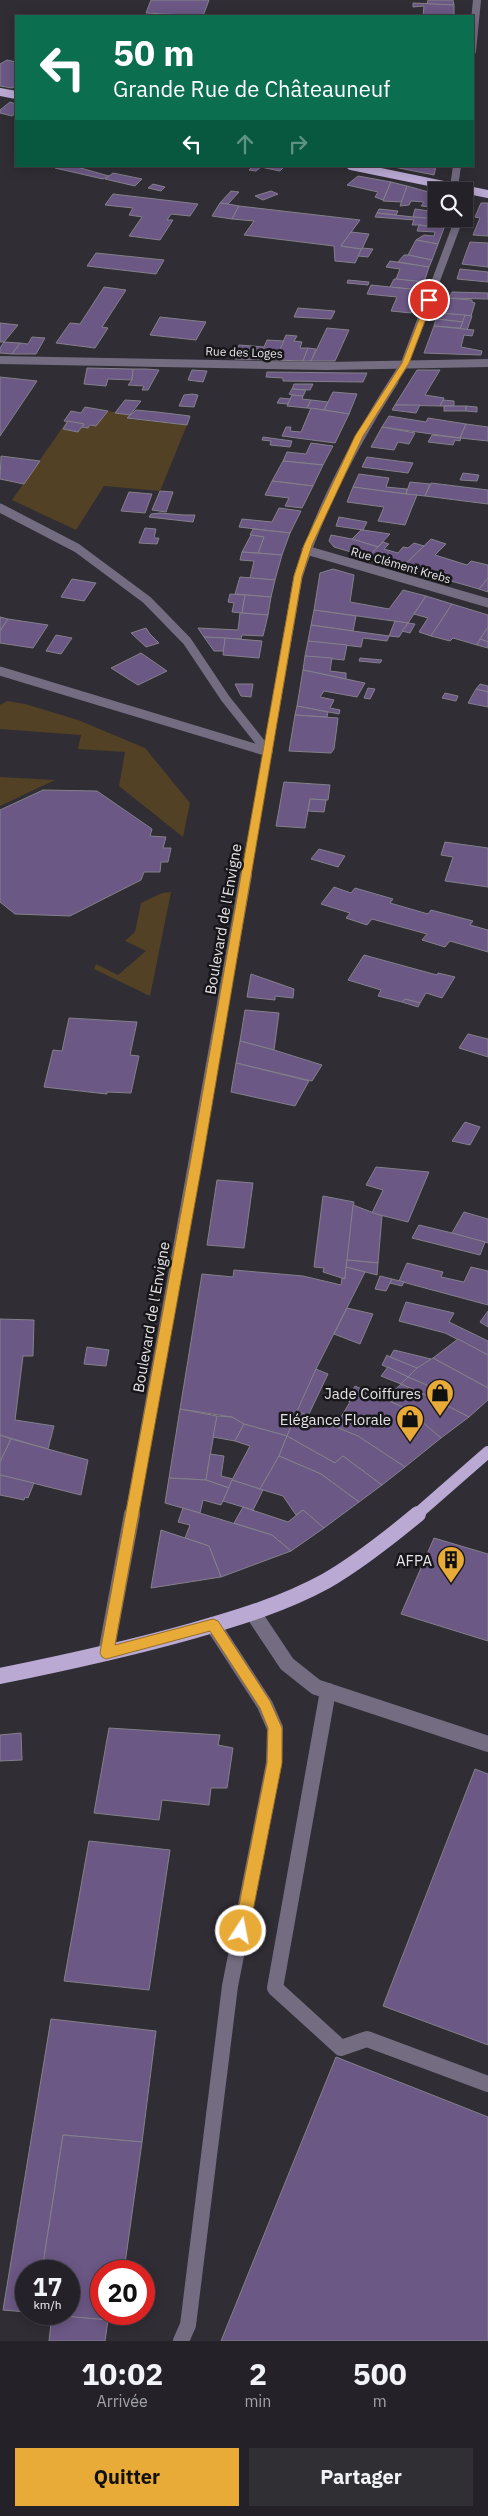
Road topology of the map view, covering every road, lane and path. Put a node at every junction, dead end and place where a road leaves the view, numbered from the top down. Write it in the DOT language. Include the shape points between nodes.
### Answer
graph roads {
  1 [pos="477,0"];
  2 [pos="474,40"];
  3 [pos="0,92"];
  4 [pos="15,96"];
  5 [pos="356,167"];
  6 [pos="457,167"];
  7 [pos="429,182"];
  8 [pos="455,182"];
  9 [pos="473,191"];
  10 [pos="488,194"];
  11 [pos="456,227"];
  12 [pos="0,360"];
  13 [pos="405,363"];
  14 [pos="488,363"];
  15 [pos="0,508"];
  16 [pos="306,550"];
  17 [pos="488,603"];
  18 [pos="0,671"];
  19 [pos="268,752"];
  20 [pos="488,1452"];
  21 [pos="253,1613"];
  22 [pos="213,1625"];
  23 [pos="106,1653"];
  24 [pos="0,1676"];
  25 [pos="328,1691"];
  26 [pos="488,1744"];
  27 [pos="488,2084"];
  28 [pos="181,2341"];
  1 -- 2 [label="street" via="479,14"];
  3 -- 4 [label="main road"];
  5 -- 7 [label="main road"];
  6 -- 8 [label="street"];
  9 -- 10 [label="main road"];
  11 -- 13 [label="street, Boulevard de l'Envigne"];
  12 -- 13 [label="street, Rue des Loges" via="328,366"];
  13 -- 14 [label="street, Rue des Loges"];
  13 -- 16 [label="street, Boulevard de l'Envigne" via="359,436"];
  15 -- 19 [label="street" via="60,538 113,572 160,612 188,643 225,698"];
  16 -- 17 [label="street, Rue Clément Krebs"];
  16 -- 19 [label="street, Boulevard de l'Envigne" via="298,576"];
  18 -- 19 [label="street"];
  19 -- 23 [label="street, Boulevard de l'Envigne"];
  20 -- 21 [label="main road" via="394,1533 342,1571 304,1593"];
  21 -- 22 [label="main road"];
  21 -- 25 [label="street" via="279,1653 303,1680"];
  22 -- 23 [label="main road"];
  22 -- 28 [label="street" via="265,1705 275,1728 274,1763 230,1986 188,2325"];
  23 -- 24 [label="main road"];
  25 -- 26 [label="street"];
  25 -- 27 [label="street" via="275,1988 342,2048 367,2039"];
}
